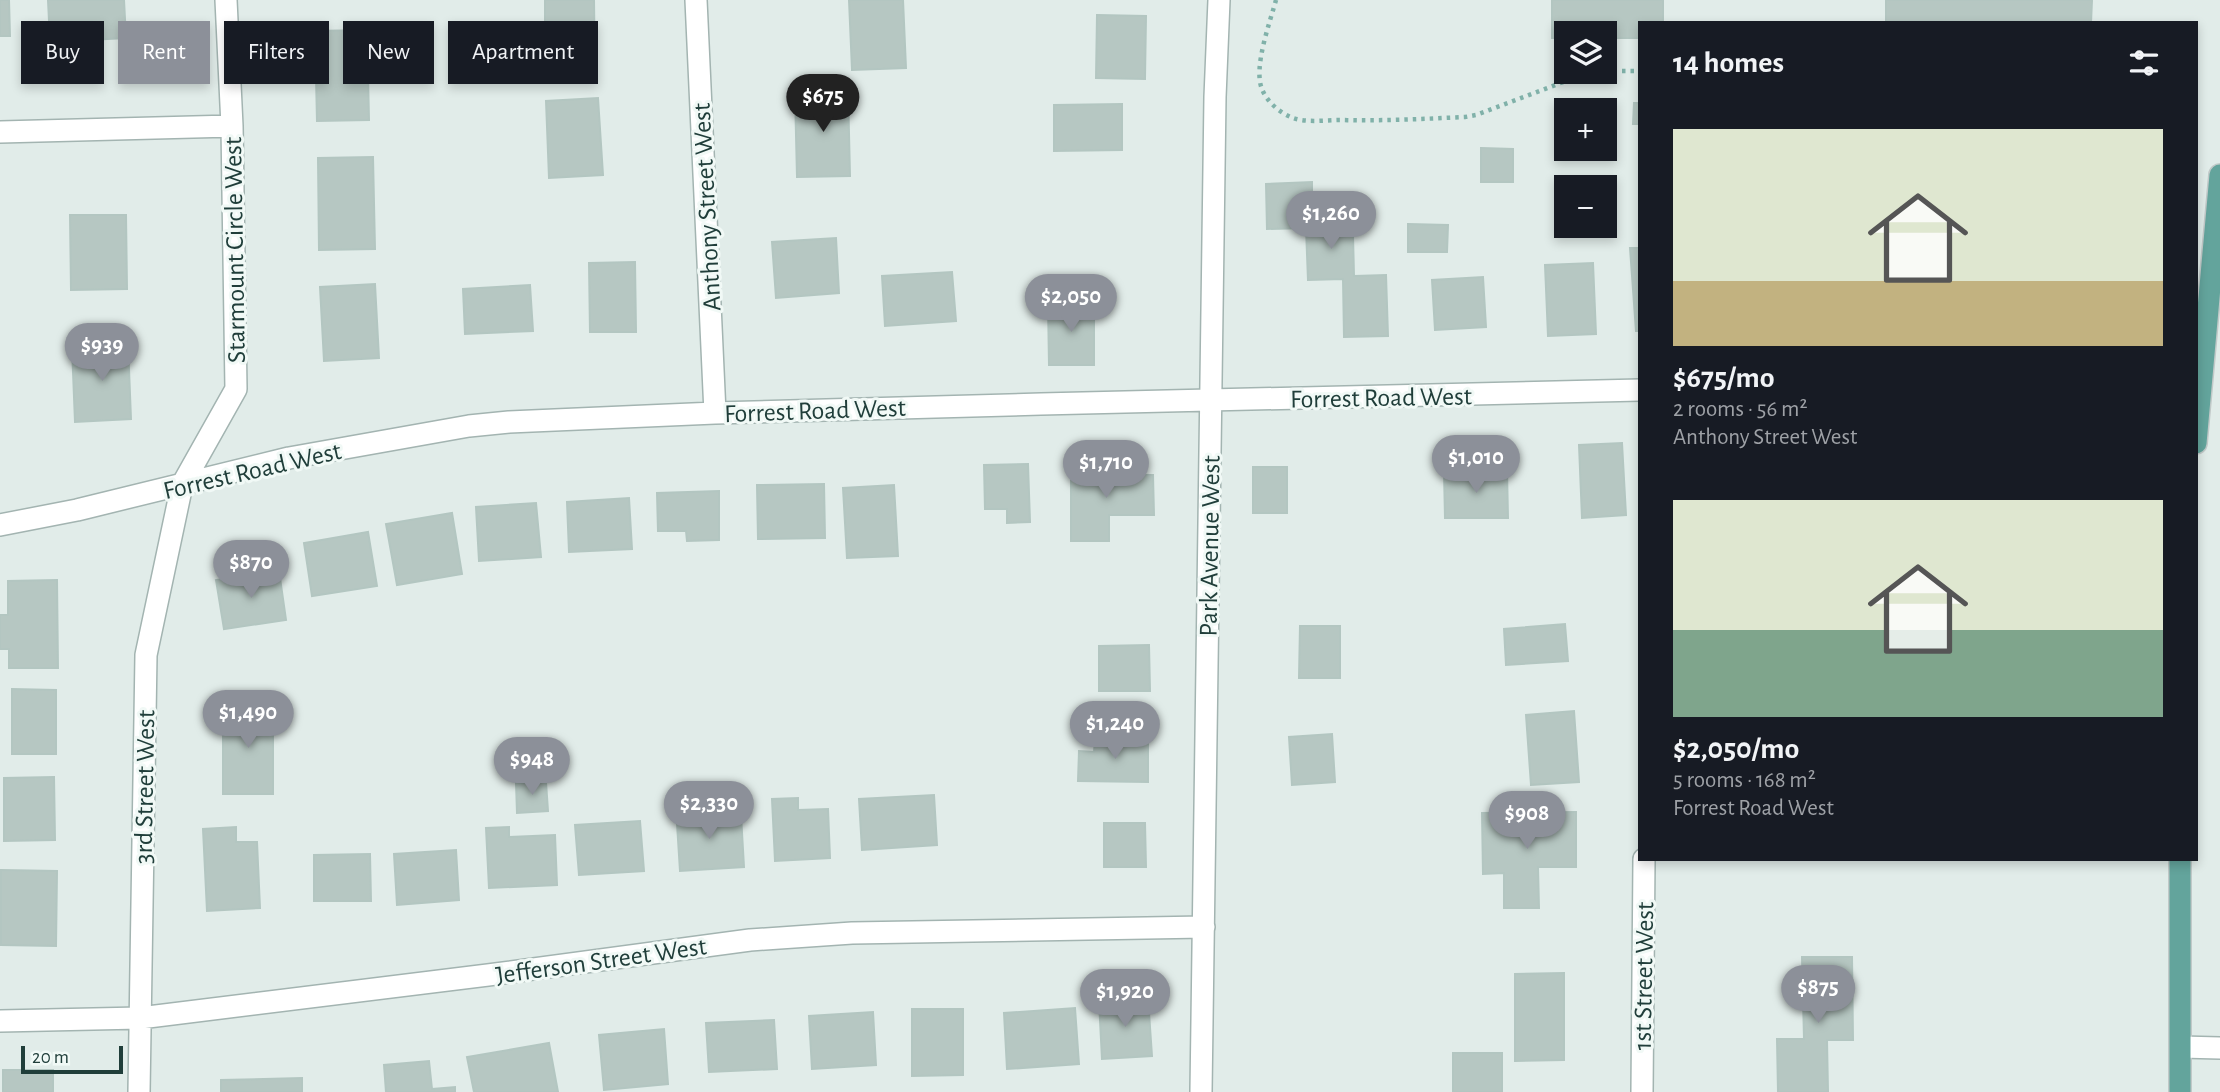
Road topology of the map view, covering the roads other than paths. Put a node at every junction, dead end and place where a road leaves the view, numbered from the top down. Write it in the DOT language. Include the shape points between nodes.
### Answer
graph roads {
  1 [pos="226,0"];
  2 [pos="696,0"];
  3 [pos="1219,0"];
  4 [pos="232,126"];
  5 [pos="0,132"];
  6 [pos="2220,175"];
  7 [pos="2198,379"];
  8 [pos="1638,390"];
  9 [pos="1212,401"];
  10 [pos="715,413"];
  11 [pos="182,485"];
  12 [pos="0,525"];
  13 [pos="1644,861"];
  14 [pos="2180,861"];
  15 [pos="1204,927"];
  16 [pos="140,1018"];
  17 [pos="0,1021"];
  18 [pos="2181,1047"];
  19 [pos="2220,1048"];
  20 [pos="139,1092"];
  21 [pos="1201,1092"];
  22 [pos="1642,1092"];
  23 [pos="2180,1092"];
  1 -- 4 [label="street, Starmount Circle West"];
  2 -- 10 [label="street, Anthony Street West"];
  3 -- 9 [label="street, Park Avenue West"];
  4 -- 5 [label="street"];
  4 -- 11 [label="street, Starmount Circle West" via="236,389"];
  6 -- 7 [label="main road"];
  8 -- 9 [label="street, Forrest Road West"];
  9 -- 10 [label="street, Forrest Road West"];
  9 -- 15 [label="street, Park Avenue West"];
  10 -- 11 [label="street, Forrest Road West" via="469,426 289,458"];
  11 -- 12 [label="street, Forrest Road West"];
  11 -- 16 [label="street, 3rd Street West" via="146,655"];
  13 -- 22 [label="street, 1st Street West"];
  14 -- 18 [label="main road"];
  15 -- 16 [label="street, Jefferson Street West" via="852,933 750,940"];
  15 -- 21 [label="street, Park Avenue West"];
  16 -- 17 [label="street, Jefferson Street West"];
  16 -- 20 [label="street, 3rd Street West"];
  18 -- 19 [label="street"];
  18 -- 23 [label="main road"];
}
